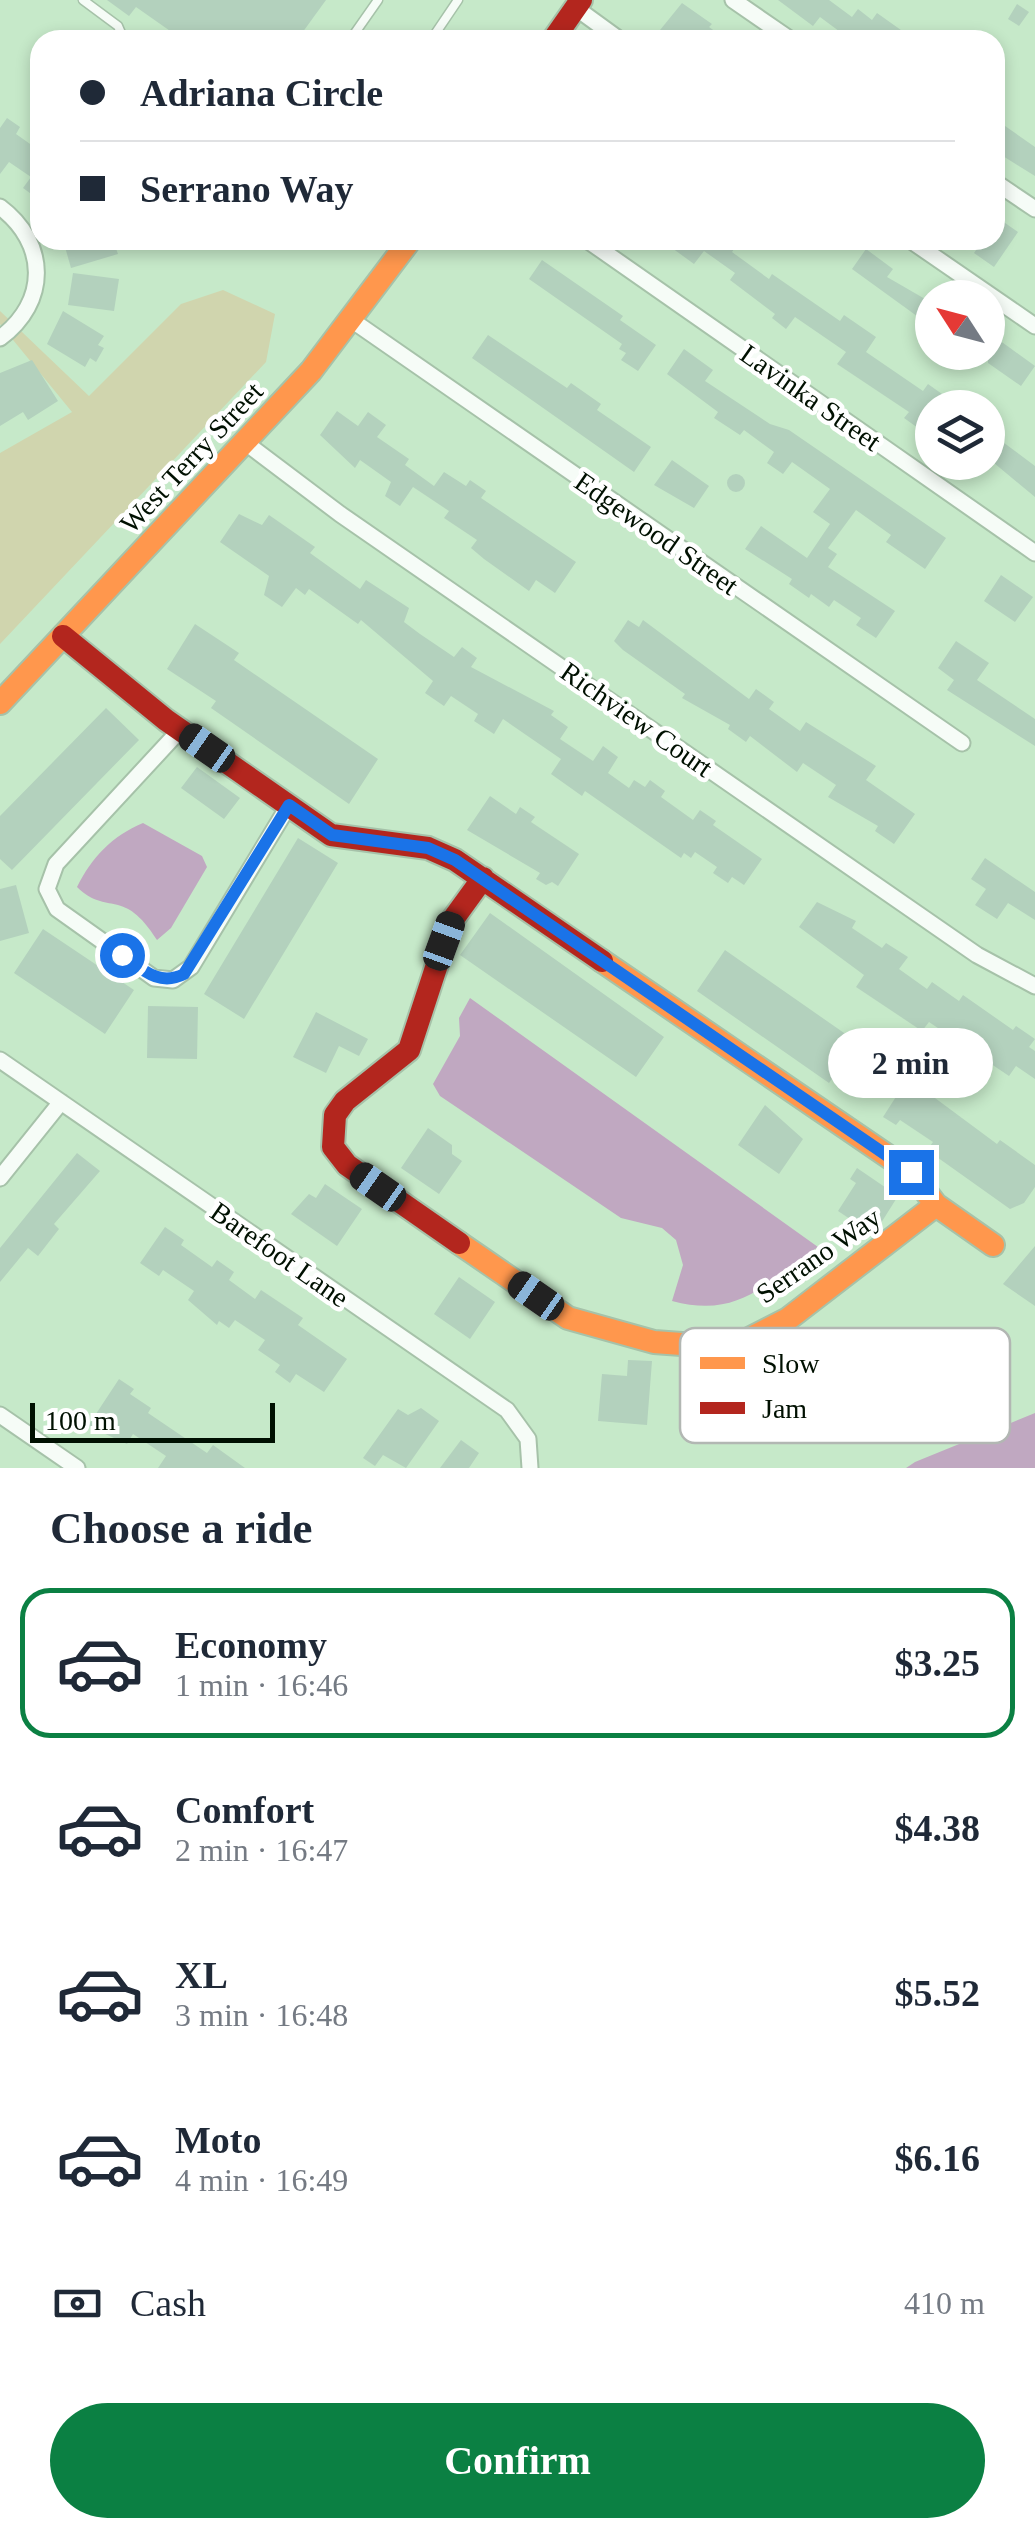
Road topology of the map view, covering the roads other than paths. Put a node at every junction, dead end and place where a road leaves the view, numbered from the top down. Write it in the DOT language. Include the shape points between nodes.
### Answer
graph roads {
  1 [pos="83,0"];
  2 [pos="378,0"];
  3 [pos="458,0"];
  4 [pos="733,0"];
  5 [pos="578,4"];
  6 [pos="120,30"];
  7 [pos="357,30"];
  8 [pos="438,30"];
  9 [pos="559,30"];
  10 [pos="608,30"];
  11 [pos="776,30"];
  12 [pos="1005,189"];
  13 [pos="0,207"];
  14 [pos="1035,210"];
  15 [pos="30,239"];
  16 [pos="34,250"];
  17 [pos="395,250"];
  18 [pos="601,250"];
  19 [pos="925,250"];
  20 [pos="353,321"];
  21 [pos="1035,326"];
  22 [pos="0,338"];
  23 [pos="246,443"];
  24 [pos="1035,553"];
  25 [pos="64,636"];
  26 [pos="0,703"];
  27 [pos="180,730"];
  28 [pos="962,744"];
  29 [pos="289,805"];
  30 [pos="482,878"];
  31 [pos="1035,986"];
  32 [pos="0,1060"];
  33 [pos="61,1102"];
  34 [pos="0,1178"];
  35 [pos="936,1205"];
  36 [pos="993,1245"];
  37 [pos="767,1328"];
  38 [pos="680,1343"];
  39 [pos="0,1415"];
  40 [pos="76,1468"];
  41 [pos="530,1468"];
  1 -- 6 [label="lane"];
  2 -- 7 [label="lane"];
  3 -- 8 [label="lane"];
  4 -- 11 [label="street"];
  5 -- 9 [label="street"];
  5 -- 10 [label="street"];
  12 -- 14 [label="street"];
  13 -- 15 [label="street"];
  16 -- 22 [label="street" via="33,299"];
  17 -- 20 [label="street, West Terry Street"];
  18 -- 24 [label="street, Lavinka Street"];
  19 -- 21 [label="street"];
  20 -- 23 [label="street, West Terry Street"];
  20 -- 28 [label="street, Edgewood Street"];
  23 -- 25 [label="street, West Terry Street"];
  23 -- 31 [label="street, Richview Court" via="976,954"];
  25 -- 26 [label="street, West Terry Street"];
  25 -- 27 [label="street"];
  27 -- 29 [label="street"];
  27 -- 29 [label="street" via="56,864 47,889 56,909 154,978 174,980 191,966"];
  29 -- 30 [label="street" via="332,835 428,848"];
  30 -- 35 [label="street" via="911,1172"];
  30 -- 38 [label="street, Serrano Way" via="450,922 409,1050 334,1115 333,1147 347,1165 568,1318 603,1332"];
  32 -- 33 [label="street, Barefoot Lane"];
  33 -- 34 [label="street"];
  33 -- 41 [label="street, Barefoot Lane" via="507,1410 528,1439"];
  35 -- 36 [label="street"];
  35 -- 37 [label="street, Serrano Way"];
  39 -- 40 [label="street"];
}
